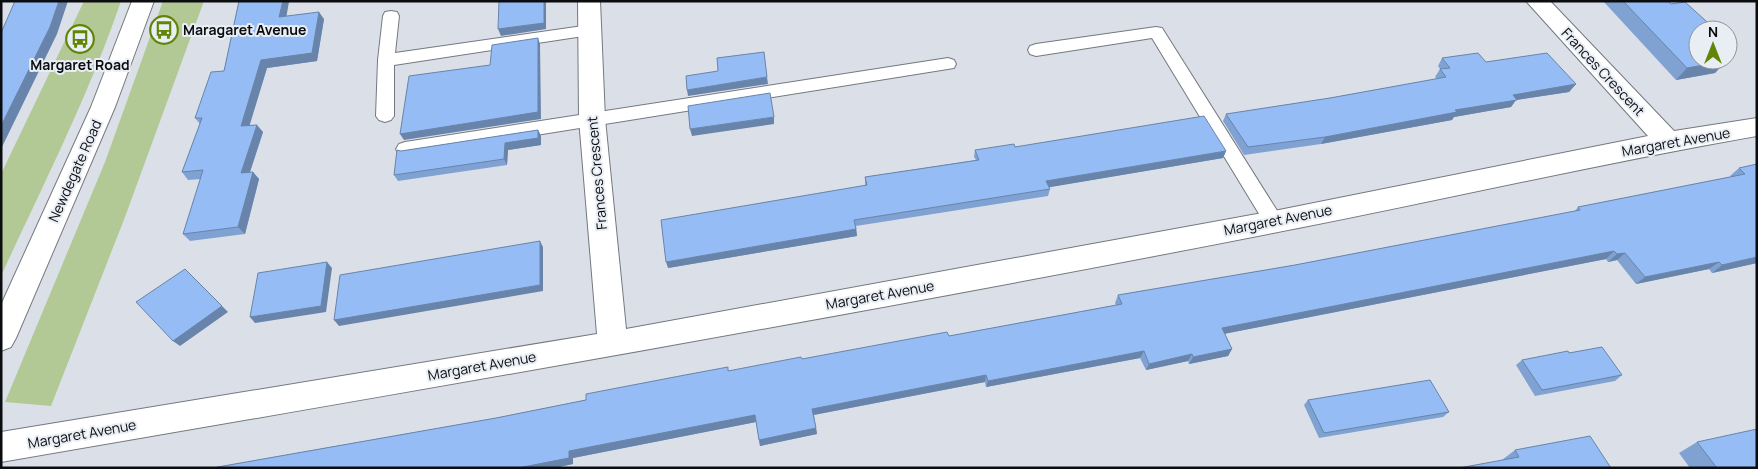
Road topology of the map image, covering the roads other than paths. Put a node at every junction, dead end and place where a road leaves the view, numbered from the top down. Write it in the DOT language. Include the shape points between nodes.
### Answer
graph roads {
  1 [pos="143,1"];
  2 [pos="589,1"];
  3 [pos="1537,1"];
  4 [pos="391,16"];
  5 [pos="590,30"];
  6 [pos="1036,50"];
  7 [pos="386,60"];
  8 [pos="948,64"];
  9 [pos="385,116"];
  10 [pos="592,119"];
  11 [pos="1757,127"];
  12 [pos="1668,142"];
  13 [pos="405,149"];
  14 [pos="1274,222"];
  15 [pos="1,338"];
  16 [pos="614,344"];
  17 [pos="1,448"];
  1 -- 15 [label="street, Newdegate Road" via="103,107"];
  2 -- 5 [label="street, Frances Crescent"];
  3 -- 12 [label="street, Frances Crescent"];
  4 -- 7 [label="lane"];
  5 -- 7 [label="lane"];
  5 -- 10 [label="street, Frances Crescent"];
  6 -- 14 [label="lane" via="1156,32"];
  7 -- 9 [label="lane"];
  8 -- 10 [label="lane"];
  10 -- 13 [label="lane"];
  10 -- 16 [label="street, Frances Crescent"];
  11 -- 12 [label="street, Margaret Avenue"];
  12 -- 14 [label="street, Margaret Avenue"];
  14 -- 16 [label="street, Margaret Avenue"];
  16 -- 17 [label="street, Margaret Avenue"];
}
